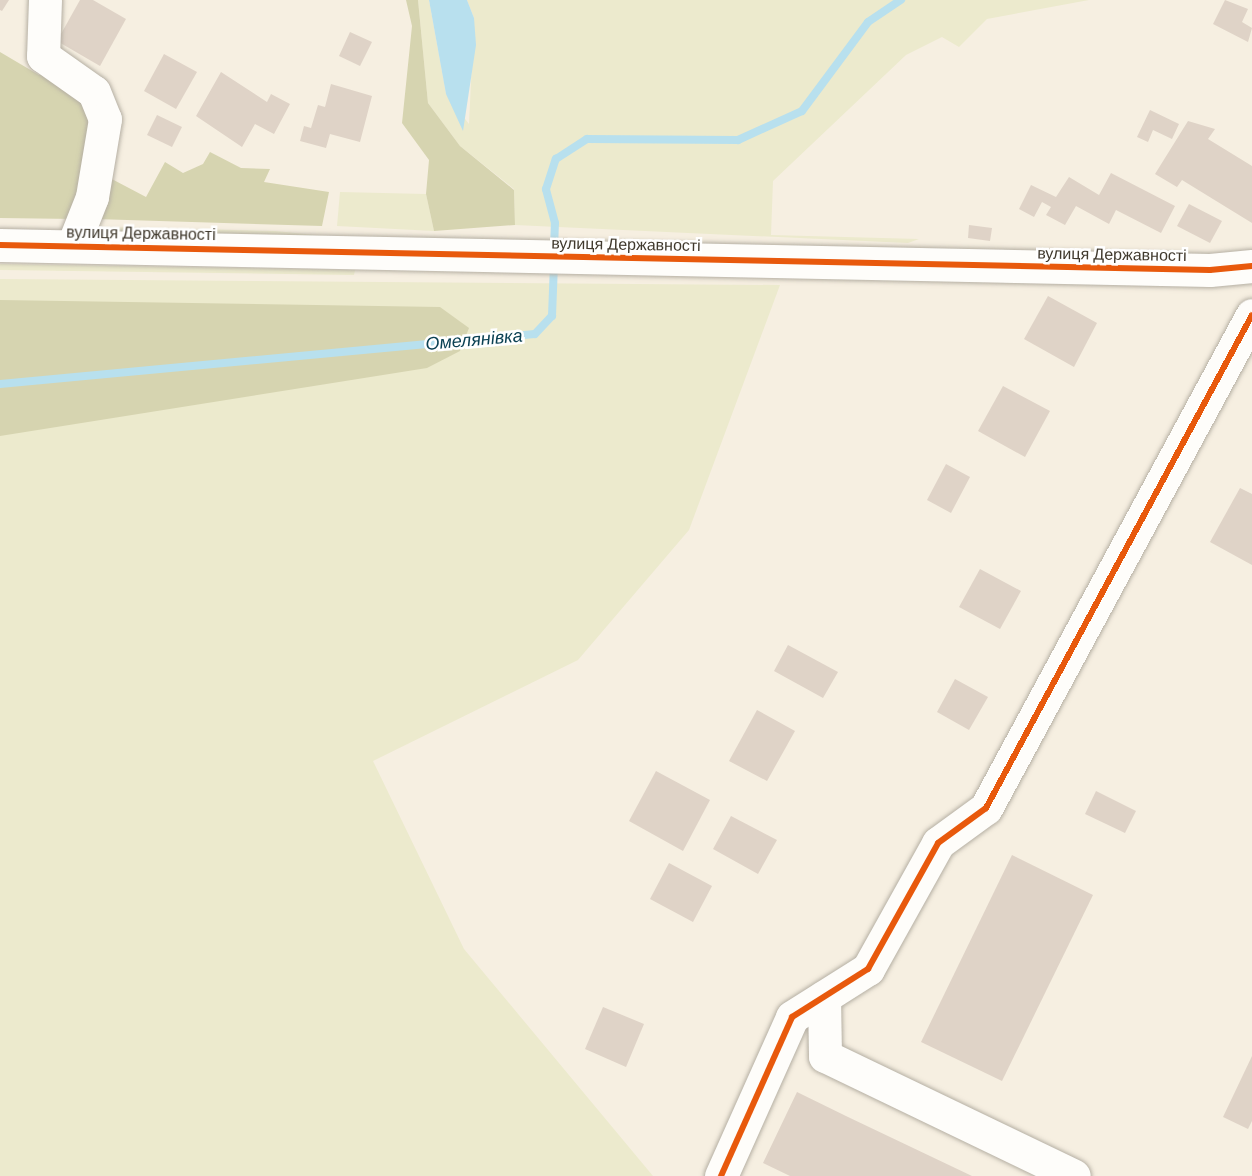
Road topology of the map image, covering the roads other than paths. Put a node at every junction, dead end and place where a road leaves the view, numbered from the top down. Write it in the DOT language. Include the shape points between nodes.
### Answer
graph roads {
  1 [pos="45,0"];
  2 [pos="0,244"];
  3 [pos="73,245"];
  4 [pos="1252,266"];
  5 [pos="1252,315"];
  6 [pos="824,997"];
  7 [pos="721,1176"];
  8 [pos="1074,1176"];
  1 -- 3 [label="street" via="43,56 94,92 105,119 92,197"];
  2 -- 3 [label="street, вулиця Державності"];
  3 -- 4 [label="street, вулиця Державності" via="1210,270"];
  5 -- 6 [label="street" via="986,808 938,843 868,969"];
  6 -- 7 [label="street" via="792,1017"];
  6 -- 8 [label="street" via="825,1056"];
}
